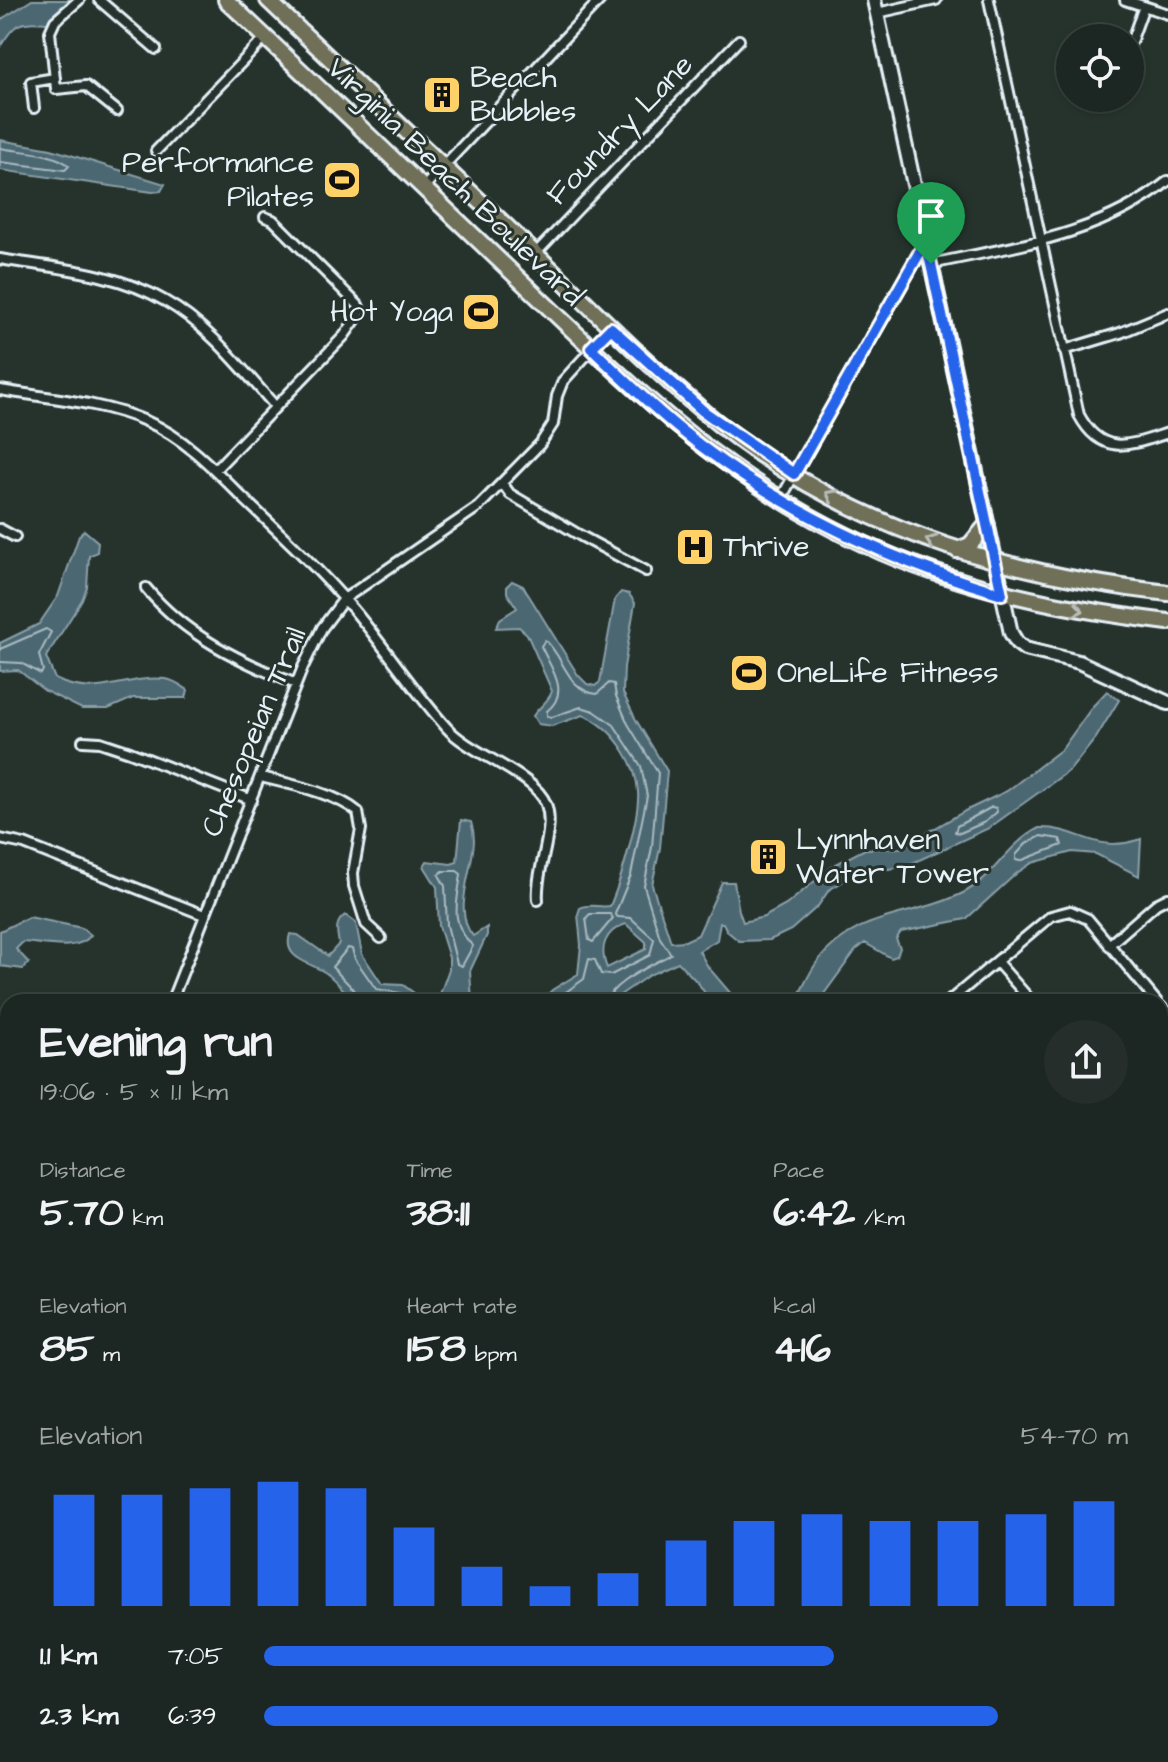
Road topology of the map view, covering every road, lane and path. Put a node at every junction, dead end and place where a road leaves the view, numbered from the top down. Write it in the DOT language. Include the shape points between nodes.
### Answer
graph roads {
  1 [pos="79,0"];
  2 [pos="99,0"];
  3 [pos="226,0"];
  4 [pos="268,0"];
  5 [pos="600,0"];
  6 [pos="936,0"];
  7 [pos="989,0"];
  8 [pos="1125,0"];
  9 [pos="1144,6"];
  10 [pos="875,7"];
  11 [pos="1168,14"];
  12 [pos="1138,24"];
  13 [pos="266,37"];
  14 [pos="739,40"];
  15 [pos="156,49"];
  16 [pos="55,78"];
  17 [pos="34,108"];
  18 [pos="117,111"];
  19 [pos="156,151"];
  20 [pos="443,166"];
  21 [pos="1168,181"];
  22 [pos="423,188"];
  23 [pos="265,217"];
  24 [pos="926,241"];
  25 [pos="1039,241"];
  26 [pos="535,254"];
  27 [pos="0,259"];
  28 [pos="931,264"];
  29 [pos="1168,313"];
  30 [pos="611,328"];
  31 [pos="591,348"];
  32 [pos="1064,350"];
  33 [pos="0,390"];
  34 [pos="275,406"];
  35 [pos="1168,433"];
  36 [pos="215,470"];
  37 [pos="794,474"];
  38 [pos="502,483"];
  39 [pos="780,500"];
  40 [pos="987,525"];
  41 [pos="0,529"];
  42 [pos="15,537"];
  43 [pos="957,550"];
  44 [pos="995,563"];
  45 [pos="646,571"];
  46 [pos="146,588"];
  47 [pos="1168,593"];
  48 [pos="1002,594"];
  49 [pos="344,599"];
  50 [pos="1168,622"];
  51 [pos="296,684"];
  52 [pos="1168,703"];
  53 [pos="83,741"];
  54 [pos="261,777"];
  55 [pos="252,800"];
  56 [pos="0,839"];
  57 [pos="1168,898"];
  58 [pos="538,900"];
  59 [pos="204,915"];
  60 [pos="381,938"];
  61 [pos="1109,945"];
  62 [pos="997,962"];
  63 [pos="176,994"];
  64 [pos="958,994"];
  65 [pos="1025,994"];
  66 [pos="1150,994"];
  1 -- 16 [label="street" via="52,26"];
  2 -- 15 [label="street"];
  3 -- 13 [label="main road, Virginia Beach Boulevard"];
  4 -- 20 [label="main road, Virginia Beach Boulevard"];
  5 -- 20 [label="street"];
  6 -- 10 [label="street"];
  7 -- 25 [label="street"];
  8 -- 9 [label="street"];
  9 -- 11 [label="street"];
  9 -- 12 [label="street"];
  10 -- 24 [label="street"];
  13 -- 19 [label="street"];
  13 -- 22 [label="main road, Virginia Beach Boulevard"];
  14 -- 26 [label="street, Foundry Lane"];
  16 -- 17 [label="street" via="31,82"];
  16 -- 18 [label="street" via="56,89 86,86"];
  20 -- 22 [label="street"];
  20 -- 26 [label="main road, Virginia Beach Boulevard"];
  21 -- 25 [label="street" via="1112,217"];
  22 -- 31 [label="main road, Virginia Beach Boulevard"];
  23 -- 34 [label="street" via="358,305 360,317"];
  24 -- 28 [label="street"];
  24 -- 37 [label="street"];
  25 -- 28 [label="street"];
  25 -- 32 [label="street"];
  26 -- 30 [label="main road, Virginia Beach Boulevard"];
  27 -- 34 [label="street" via="127,283 167,301 217,344"];
  28 -- 40 [label="street"];
  29 -- 32 [label="street"];
  30 -- 31 [label="street, Chesopeian Trail"];
  30 -- 37 [label="main road, Virginia Beach Boulevard" via="703,411"];
  31 -- 38 [label="street, Chesopeian Trail" via="559,387 548,433"];
  31 -- 39 [label="main road, Virginia Beach Boulevard" via="681,430"];
  32 -- 35 [label="street" via="1079,415 1097,439 1131,445"];
  33 -- 36 [label="street" via="149,422"];
  34 -- 36 [label="street"];
  36 -- 49 [label="street"];
  37 -- 39 [label="street"];
  43 -- 37 [label="main road, Virginia Beach Boulevard, one-way" via="869,515"];
  38 -- 45 [label="street" via="510,494"];
  38 -- 49 [label="street, Chesopeian Trail" via="478,507"];
  39 -- 48 [label="main road, Virginia Beach Boulevard" via="890,555"];
  40 -- 43 [label="main road" via="970,545"];
  40 -- 44 [label="street"];
  41 -- 42 [label="street"];
  43 -- 44 [label="main road, Virginia Beach Boulevard"];
  44 -- 47 [label="main road, Virginia Beach Boulevard" via="1080,582"];
  44 -- 48 [label="street"];
  46 -- 51 [label="street" via="174,618 214,646"];
  48 -- 50 [label="main road, Virginia Beach Boulevard, one-way"];
  48 -- 52 [label="street" via="1011,633 1020,647 1087,665"];
  49 -- 51 [label="street, Chesopeian Trail" via="322,628"];
  49 -- 58 [label="street" via="458,738 544,800 549,815"];
  51 -- 54 [label="street, Chesopeian Trail"];
  53 -- 55 [label="street" via="130,752"];
  54 -- 55 [label="street, Chesopeian Trail"];
  54 -- 60 [label="street" via="310,790 358,812 354,886 366,924"];
  55 -- 59 [label="street, Chesopeian Trail"];
  56 -- 59 [label="street"];
  57 -- 61 [label="street"];
  59 -- 63 [label="street, Chesopeian Trail"];
  61 -- 62 [label="street" via="1084,916 1065,911 1051,916"];
  61 -- 66 [label="street"];
  62 -- 64 [label="street"];
  62 -- 65 [label="street"];
}
